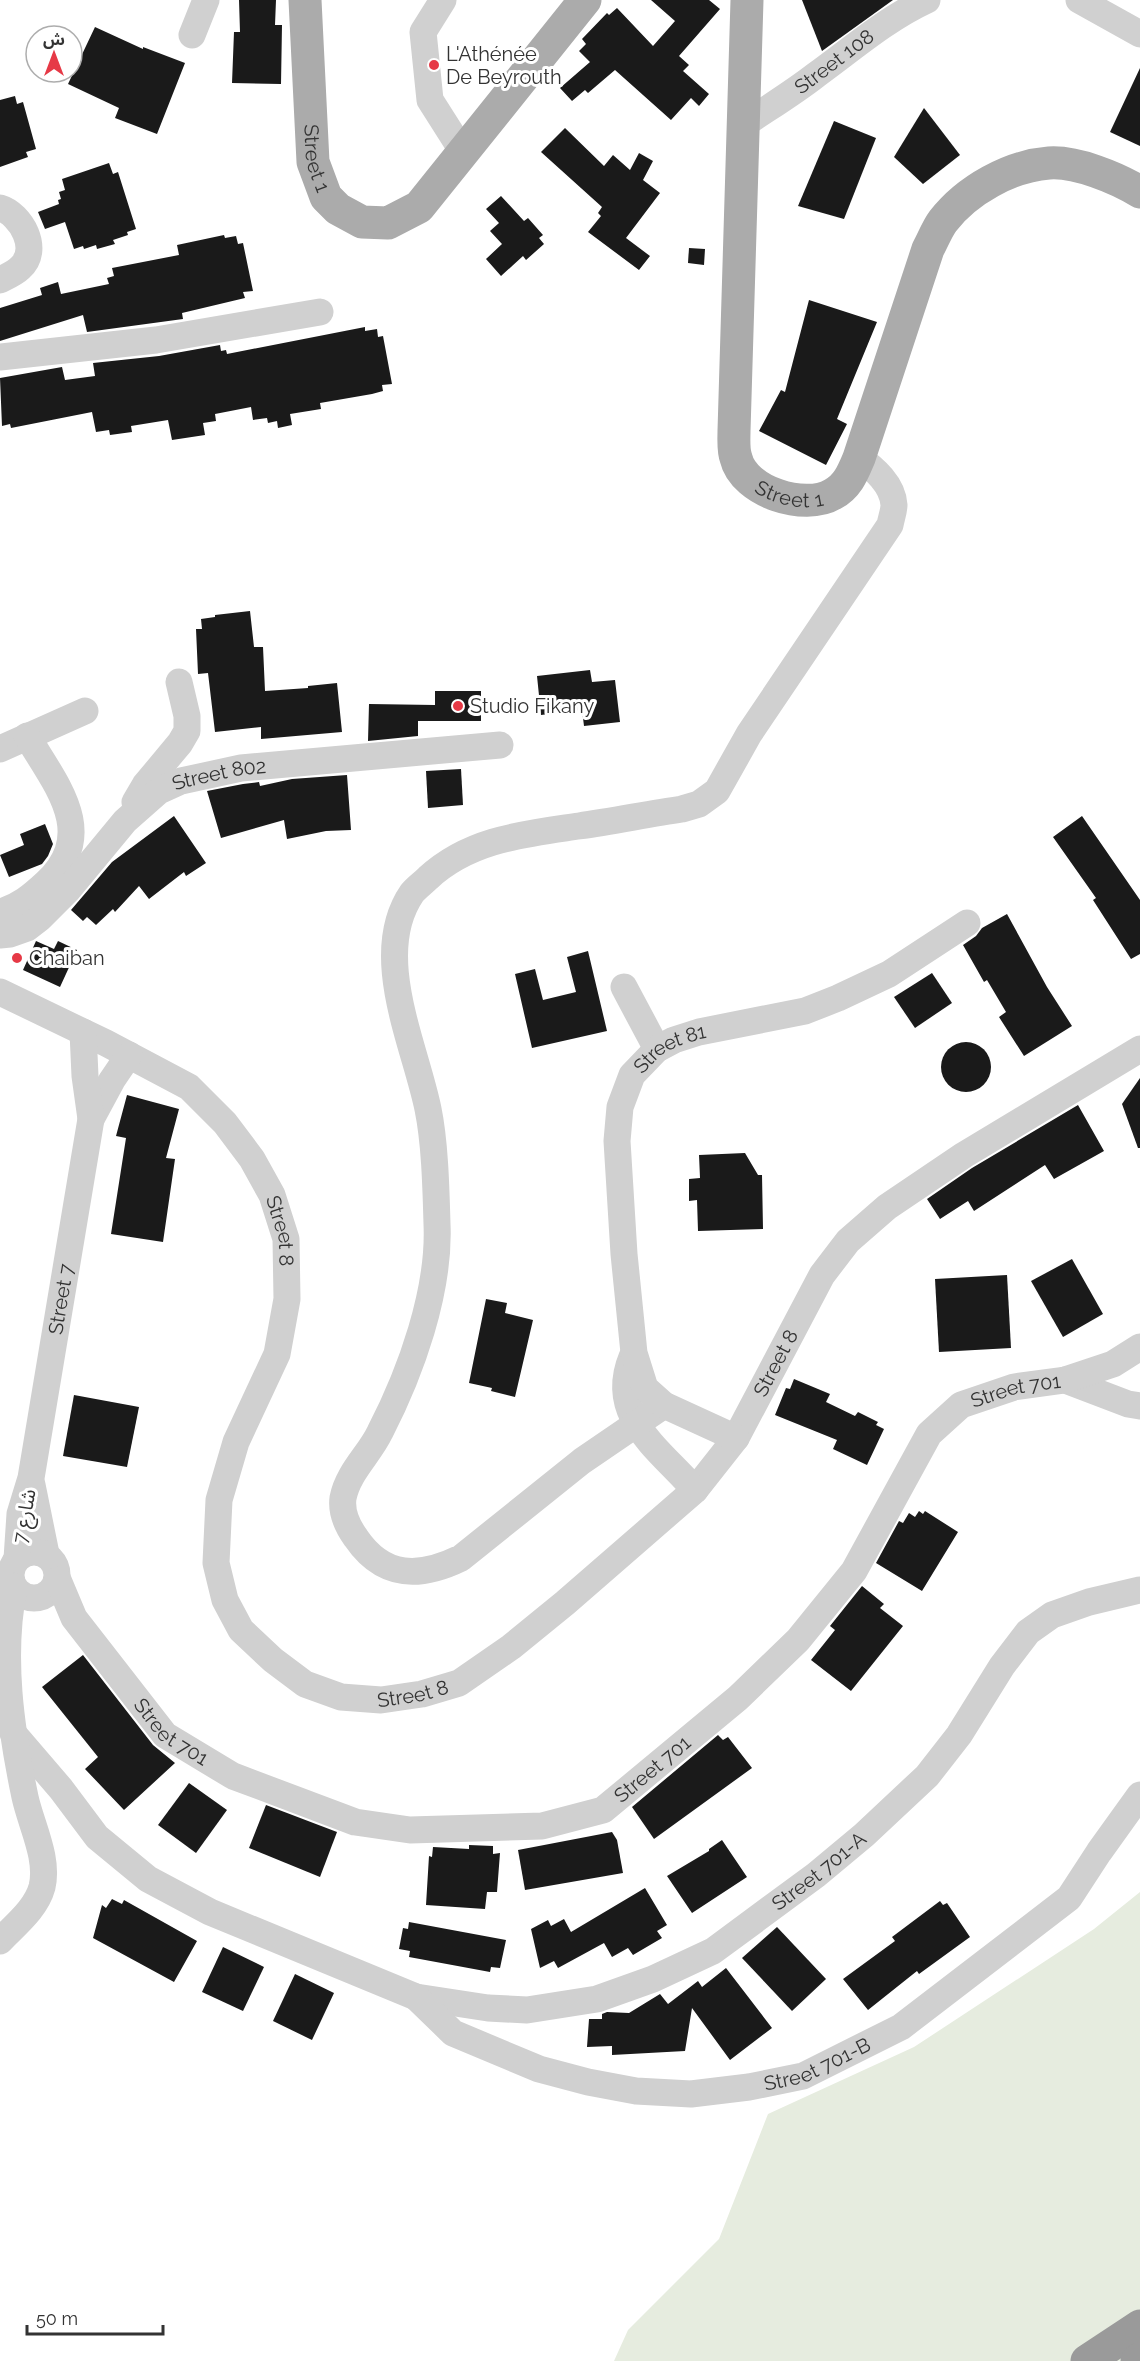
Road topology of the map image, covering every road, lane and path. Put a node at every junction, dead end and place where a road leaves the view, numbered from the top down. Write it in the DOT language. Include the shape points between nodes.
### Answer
graph roads {
  1 [pos="206,0"];
  2 [pos="305,0"];
  3 [pos="443,0"];
  4 [pos="585,0"];
  5 [pos="747,0"];
  6 [pos="927,0"];
  7 [pos="1079,0"];
  8 [pos="1140,34"];
  9 [pos="192,35"];
  10 [pos="743,125"];
  11 [pos="463,152"];
  12 [pos="1140,192"];
  13 [pos="0,208"];
  14 [pos="0,280"];
  15 [pos="320,312"];
  16 [pos="0,357"];
  17 [pos="860,458"];
  18 [pos="178,682"];
  19 [pos="85,711"];
  20 [pos="27,736"];
  21 [pos="500,745"];
  22 [pos="0,749"];
  23 [pos="125,822"];
  24 [pos="0,912"];
  25 [pos="967,923"];
  26 [pos="0,935"];
  27 [pos="624,987"];
  28 [pos="0,992"];
  29 [pos="83,1032"];
  30 [pos="657,1049"];
  31 [pos="1140,1049"];
  32 [pos="129,1055"];
  33 [pos="91,1119"];
  34 [pos="1140,1347"];
  35 [pos="634,1353"];
  36 [pos="1065,1380"];
  37 [pos="664,1404"];
  38 [pos="1140,1406"];
  39 [pos="635,1423"];
  40 [pos="736,1438"];
  41 [pos="31,1478"];
  42 [pos="695,1490"];
  43 [pos="46,1554"];
  44 [pos="17,1559"];
  45 [pos="1140,1590"];
  46 [pos="38,1591"];
  47 [pos="13,1733"];
  48 [pos="1140,1795"];
  49 [pos="0,1941"];
  50 [pos="416,1997"];
  51 [pos="488,2008"];
  52 [pos="482,2045"];
  53 [pos="1140,2326"];
  54 [pos="1087,2361"];
  1 -- 9 [label="street"];
  2 -- 11 [label="main road, Street 1" via="314,162 326,197 338,209 362,222 388,223 419,207"];
  3 -- 11 [label="street" via="423,32 430,100"];
  4 -- 11 [label="main road, Street 1"];
  5 -- 10 [label="main road, Street 1"];
  6 -- 10 [label="street, Street 108" via="851,48"];
  7 -- 8 [label="street"];
  10 -- 17 [label="main road, Street 1" via="736,460 752,483 770,494 814,501 840,490"];
  12 -- 17 [label="main road, Street 1" via="1114,177 1051,163 1017,170 988,183 964,201 943,222 928,249"];
  13 -- 14 [label="street" via="17,218 29,243 21,268"];
  15 -- 16 [label="street" via="156,340"];
  17 -- 39 [label="street" via="872,467 891,493 894,505 890,525 749,734 717,791 699,804 682,809 509,836 468,851 439,868 413,892 398,920 394,966 429,1112 438,1253 420,1330 397,1396 380,1433 346,1484 342,1502 345,1518 364,1549 383,1566 421,1573 443,1567 461,1558 514,1513"];
  18 -- 23 [label="street" via="187,731 145,784"];
  19 -- 20 [label="street"];
  20 -- 22 [label="street"];
  20 -- 24 [label="street" via="64,798 72,840 56,874 21,905"];
  21 -- 23 [label="street, Street 802" via="208,774 159,791"];
  23 -- 26 [label="street, Street 802" via="40,918 27,928"];
  25 -- 30 [label="street, Street 81" via="889,974 838,998 805,1011 699,1032"];
  27 -- 30 [label="street"];
  28 -- 29 [label="street, Street 8"];
  29 -- 32 [label="street, Street 8"];
  29 -- 33 [label="street"];
  30 -- 35 [label="street, Street 81" via="632,1075 620,1107 617,1141"];
  31 -- 40 [label="street, Street 8" via="963,1155 887,1207 848,1241 822,1275"];
  32 -- 33 [label="street"];
  32 -- 42 [label="street, Street 8" via="189,1087 225,1123 272,1195 286,1239 287,1299 277,1354 236,1442 219,1500 216,1563 225,1600 241,1630 281,1666 305,1684 341,1697 381,1700 459,1683 565,1603"];
  33 -- 41 [label="street, Street 7"];
  34 -- 36 [label="street, Street 701" via="1113,1364"];
  35 -- 37 [label="street, Street 81" via="645,1388"];
  35 -- 39 [label="street, Street 81" via="625,1387"];
  36 -- 38 [label="street"];
  36 -- 46 [label="street, Street 701" via="1014,1387 961,1405 929,1434 854,1571 798,1640 738,1698 603,1810 542,1826 410,1830 355,1822 233,1776 165,1735 74,1618"];
  37 -- 39 [label="street"];
  37 -- 40 [label="street, Street 81"];
  39 -- 42 [label="street, Street 81"];
  40 -- 42 [label="street, Street 8"];
  41 -- 43 [label="street, شارع 7"];
  41 -- 44 [label="street, شارع 7" via="20,1514"];
  43 -- 44 [label="street" via="26,1553"];
  43 -- 46 [label="street" via="58,1570"];
  44 -- 46 [label="street" via="11,1578"];
  45 -- 51 [label="street, Street 701-A" via="1052,1615 1028,1632 927,1776 864,1836 713,1951 597,1999 527,2010"];
  46 -- 47 [label="street" via="8,1629"];
  47 -- 49 [label="street" via="44,1871 35,1900"];
  47 -- 50 [label="street" via="97,1837 148,1879 210,1912"];
  48 -- 52 [label="street, Street 701-B" via="1069,1898 901,2028 803,2076 690,2094 636,2091 539,2069"];
  50 -- 51 [label="street, Street 701-A"];
  50 -- 52 [label="street, Street 701-B" via="453,2033"];
  51 -- 52 [label="street" via="480,2026"];
  53 -- 54 [label="highway"];
}
